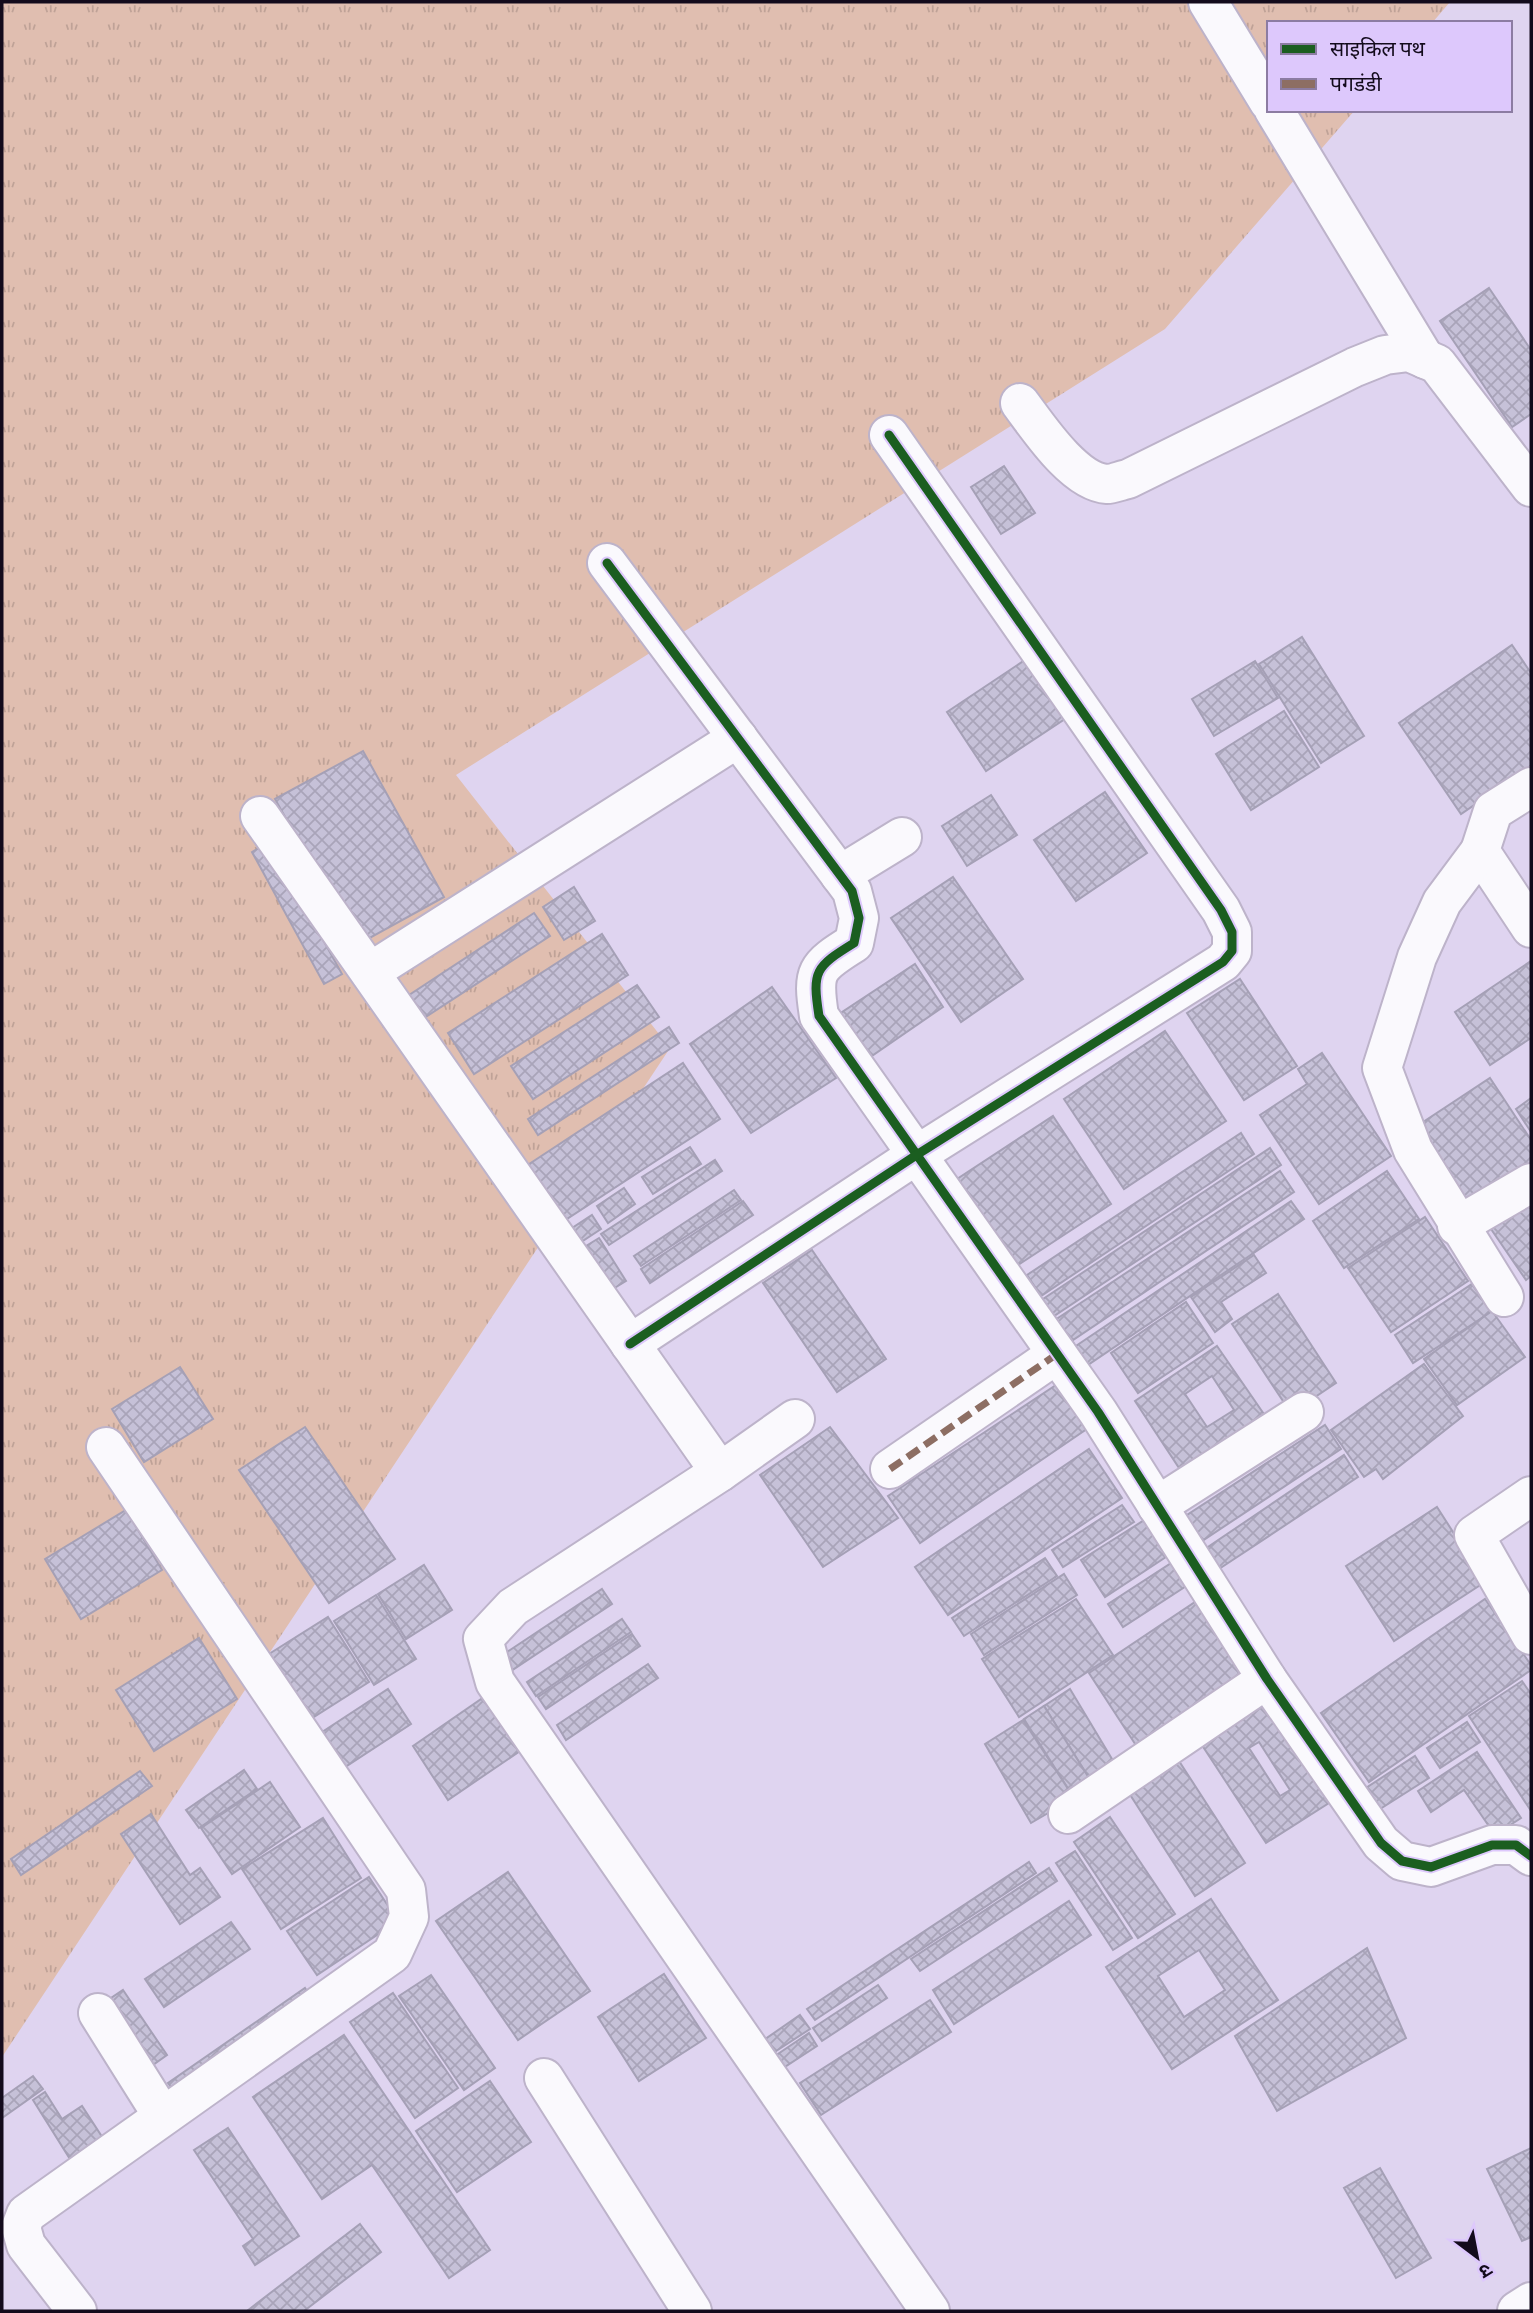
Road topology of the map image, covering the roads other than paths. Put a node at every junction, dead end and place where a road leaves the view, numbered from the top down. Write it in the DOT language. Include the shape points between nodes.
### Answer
graph roads {
  1 [pos="1208,2"];
  2 [pos="1267,99"];
  3 [pos="1275,112"];
  4 [pos="1425,359"];
  5 [pos="1020,403"];
  6 [pos="889,435"];
  7 [pos="1531,487"];
  8 [pos="607,563"];
  9 [pos="738,738"];
  10 [pos="1531,787"];
  11 [pos="260,816"];
  12 [pos="902,837"];
  13 [pos="1480,851"];
  14 [pos="840,875"];
  15 [pos="1531,928"];
  16 [pos="370,972"];
  17 [pos="918,1154"];
  18 [pos="1531,1182"];
  19 [pos="1457,1226"];
  20 [pos="1504,1297"];
  21 [pos="630,1344"];
  22 [pos="1057,1354"];
  23 [pos="1304,1412"];
  24 [pos="795,1419"];
  25 [pos="106,1447"];
  26 [pos="890,1469"];
  27 [pos="720,1472"];
  28 [pos="1531,1496"];
  29 [pos="1157,1506"];
  30 [pos="1531,1635"];
  31 [pos="1267,1679"];
  32 [pos="1068,1814"];
  33 [pos="1531,1856"];
  34 [pos="98,2013"];
  35 [pos="544,2078"];
  36 [pos="162,2115"];
  37 [pos="1531,2302"];
  38 [pos="77,2311"];
  39 [pos="692,2311"];
  40 [pos="929,2311"];
  41 [pos="1517,2311"];
  1 -- 2 [label="street"];
  3 -- 4 [label="street"];
  4 -- 5 [label="street" via="1409,352 1385,355 1128,479 1107,484 1090,478 1056,450"];
  4 -- 7 [label="street" via="1437,364"];
  6 -- 17 [label="street" via="1222,910 1232,932 1232,951 1223,962"];
  8 -- 9 [label="street"];
  9 -- 14 [label="street"];
  9 -- 16 [label="street"];
  10 -- 13 [label="street" via="1493,811"];
  11 -- 16 [label="street"];
  12 -- 14 [label="street"];
  13 -- 15 [label="street"];
  13 -- 19 [label="street" via="1442,902 1417,957 1382,1068 1413,1150"];
  14 -- 17 [label="street" via="852,891 859,918 853,943 825,961 814,984 819,1016"];
  16 -- 21 [label="street"];
  17 -- 21 [label="street"];
  17 -- 22 [label="street"];
  18 -- 19 [label="street"];
  19 -- 20 [label="street"];
  21 -- 27 [label="street"];
  22 -- 26 [label="street"];
  22 -- 29 [label="street"];
  23 -- 29 [label="street"];
  24 -- 27 [label="street"];
  25 -- 36 [label="street" via="406,1890 409,1917 392,1954"];
  27 -- 40 [label="street" via="513,1607 483,1639 495,1682"];
  28 -- 30 [label="street" via="1474,1535"];
  29 -- 31 [label="street"];
  31 -- 32 [label="street"];
  31 -- 33 [label="street" via="1346,1797 1381,1843 1402,1861 1431,1867 1492,1845 1516,1845"];
  34 -- 36 [label="street"];
  35 -- 39 [label="street"];
  36 -- 38 [label="street" via="26,2214 20,2227 26,2245"];
  37 -- 41 [label="street"];
}
